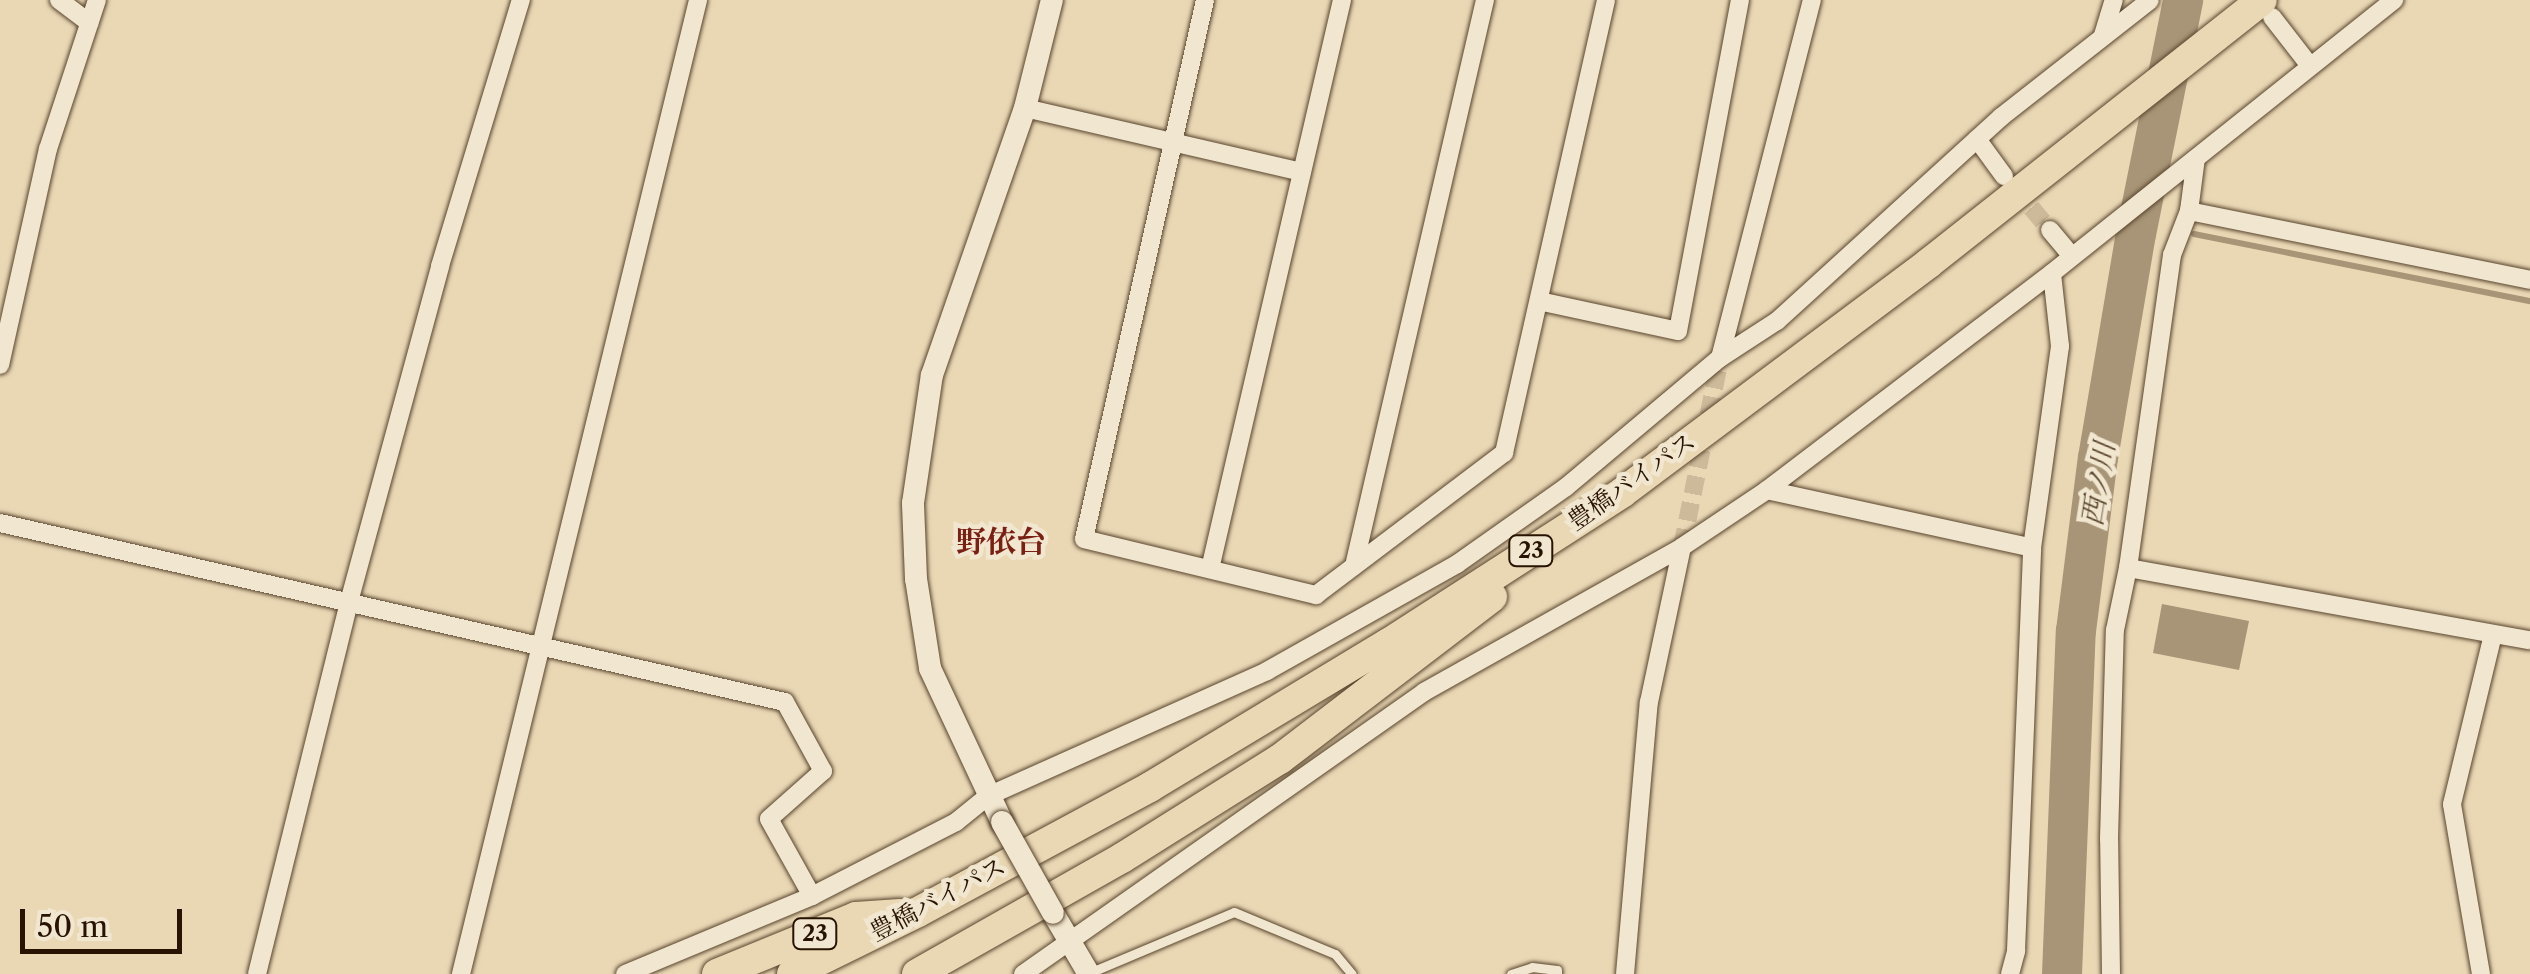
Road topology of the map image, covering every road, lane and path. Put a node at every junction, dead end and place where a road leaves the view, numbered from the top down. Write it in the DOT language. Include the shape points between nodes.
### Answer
graph roads {
  1 [pos="59,0"];
  2 [pos="97,0"];
  3 [pos="520,0"];
  4 [pos="698,0"];
  5 [pos="1052,0"];
  6 [pos="1205,0"];
  7 [pos="1342,0"];
  8 [pos="1484,0"];
  9 [pos="1606,0"];
  10 [pos="1740,0"];
  11 [pos="1812,0"];
  12 [pos="2114,0"];
  13 [pos="2150,0"];
  14 [pos="2394,0"];
  15 [pos="2267,8"];
  16 [pos="89,23"];
  17 [pos="2110,30"];
  18 [pos="2310,66"];
  19 [pos="1025,108"];
  20 [pos="1977,140"];
  21 [pos="1172,144"];
  22 [pos="2196,158"];
  23 [pos="1302,172"];
  24 [pos="2004,176"];
  25 [pos="2189,210"];
  26 [pos="2050,230"];
  27 [pos="2072,256"];
  28 [pos="2052,273"];
  29 [pos="2530,280"];
  30 [pos="1539,301"];
  31 [pos="1720,358"];
  32 [pos="0,365"];
  33 [pos="1767,490"];
  34 [pos="1623,492"];
  35 [pos="0,522"];
  36 [pos="1682,548"];
  37 [pos="2032,548"];
  38 [pos="1354,566"];
  39 [pos="2128,568"];
  40 [pos="1210,569"];
  41 [pos="349,602"];
  42 [pos="2493,634"];
  43 [pos="2530,640"];
  44 [pos="542,647"];
  45 [pos="988,796"];
  46 [pos="812,896"];
  47 [pos="918,912"];
  48 [pos="1069,940"];
  49 [pos="257,974"];
  50 [pos="460,974"];
  51 [pos="625,974"];
  52 [pos="717,974"];
  53 [pos="792,974"];
  54 [pos="917,974"];
  55 [pos="1023,974"];
  56 [pos="1088,974"];
  57 [pos="1352,974"];
  58 [pos="1511,974"];
  59 [pos="1557,974"];
  60 [pos="1625,974"];
  61 [pos="2010,974"];
  62 [pos="2111,974"];
  63 [pos="2481,974"];
  1 -- 16 [label="street"];
  2 -- 16 [label="street"];
  3 -- 41 [label="street"];
  4 -- 44 [label="street"];
  5 -- 19 [label="street"];
  6 -- 21 [label="street"];
  7 -- 23 [label="street"];
  8 -- 38 [label="street"];
  9 -- 30 [label="street"];
  10 -- 30 [label="street" via="1678,331"];
  11 -- 31 [label="street"];
  12 -- 17 [label="street"];
  13 -- 17 [label="street"];
  14 -- 18 [label="street"];
  15 -- 18 [label="street"];
  15 -- 34 [label="highway, 豊橋バイパス / 23" via="2204,46"];
  16 -- 32 [label="street" via="48,149"];
  17 -- 20 [label="street"];
  18 -- 22 [label="street"];
  19 -- 21 [label="street"];
  19 -- 45 [label="street" via="932,374 913,503 930,668"];
  20 -- 24 [label="street"];
  20 -- 31 [label="street" via="1777,322"];
  21 -- 23 [label="street"];
  21 -- 40 [label="street" via="1084,538"];
  22 -- 25 [label="street"];
  22 -- 27 [label="street"];
  23 -- 40 [label="street"];
  25 -- 29 [label="street"];
  25 -- 39 [label="street" via="2172,256"];
  26 -- 27 [label="street"];
  27 -- 28 [label="street"];
  28 -- 33 [label="street"];
  28 -- 37 [label="street" via="2060,346"];
  30 -- 38 [label="street" via="1504,453"];
  31 -- 45 [label="street" via="1566,486 1410,592 1268,671"];
  33 -- 36 [label="street"];
  33 -- 37 [label="street"];
  34 -- 47 [label="highway, 豊橋バイパス / 23" via="1150,787"];
  34 -- 54 [label="highway, 23" via="1280,759"];
  35 -- 41 [label="street"];
  36 -- 48 [label="street" via="1424,692"];
  36 -- 60 [label="street" via="1649,702"];
  37 -- 61 [label="street"];
  38 -- 40 [label="street" via="1316,595"];
  39 -- 42 [label="street"];
  39 -- 62 [label="street" via="2115,630"];
  41 -- 44 [label="street"];
  41 -- 49 [label="street"];
  42 -- 43 [label="street"];
  42 -- 63 [label="street" via="2452,804"];
  44 -- 46 [label="street" via="785,702 823,771 769,820"];
  44 -- 50 [label="street"];
  45 -- 46 [label="street" via="956,822"];
  45 -- 48 [label="street, bridge"];
  46 -- 51 [label="street"];
  47 -- 52 [label="highway, 23" via="856,917"];
  47 -- 53 [label="highway, 豊橋バイパス / 23"];
  48 -- 55 [label="street"];
  48 -- 56 [label="street"];
  56 -- 57 [label="lane" via="1234,912 1335,954"];
  58 -- 59 [label="lane" via="1532,967"];
}
